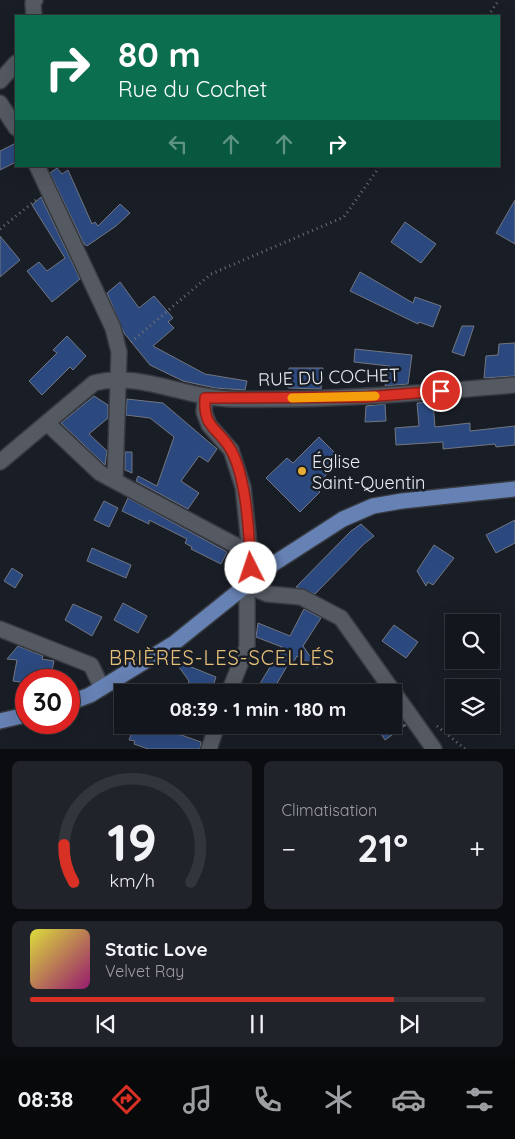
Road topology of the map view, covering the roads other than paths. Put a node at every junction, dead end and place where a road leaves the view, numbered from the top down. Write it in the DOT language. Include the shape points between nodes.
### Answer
graph roads {
  1 [pos="35,0"];
  2 [pos="34,15"];
  3 [pos="15,63"];
  4 [pos="0,81"];
  5 [pos="0,103"];
  6 [pos="15,126"];
  7 [pos="37,167"];
  8 [pos="117,380"];
  9 [pos="515,385"];
  10 [pos="205,398"];
  11 [pos="47,424"];
  12 [pos="0,462"];
  13 [pos="115,481"];
  14 [pos="515,489"];
  15 [pos="250,553"];
  16 [pos="247,584"];
  17 [pos="0,629"];
  18 [pos="232,684"];
  19 [pos="102,688"];
  20 [pos="80,698"];
  21 [pos="15,718"];
  22 [pos="0,721"];
  23 [pos="214,734"];
  24 [pos="209,749"];
  25 [pos="434,749"];
  1 -- 2 [label="street"];
  3 -- 4 [label="street"];
  5 -- 6 [label="street"];
  7 -- 8 [label="street" via="113,328 120,352"];
  8 -- 10 [label="street, RUE DU COCHET" via="152,384"];
  8 -- 11 [label="street, RUE DU COCHET" via="94,383"];
  8 -- 13 [label="street"];
  9 -- 10 [label="street, RUE DU COCHET" via="366,397"];
  10 -- 15 [label="street" via="204,412 209,425 231,450 243,487"];
  11 -- 12 [label="street, RUE DU COCHET"];
  11 -- 13 [label="street" via="100,473"];
  13 -- 15 [label="street"];
  14 -- 16 [label="main road" via="402,500 373,506 343,518"];
  15 -- 16 [label="street"];
  16 -- 18 [label="street" via="247,647"];
  16 -- 19 [label="main road" via="173,644"];
  16 -- 25 [label="street" via="267,594 301,597 342,618"];
  17 -- 19 [label="street" via="91,665"];
  19 -- 20 [label="main road"];
  21 -- 22 [label="main road"];
  23 -- 24 [label="street"];
}
